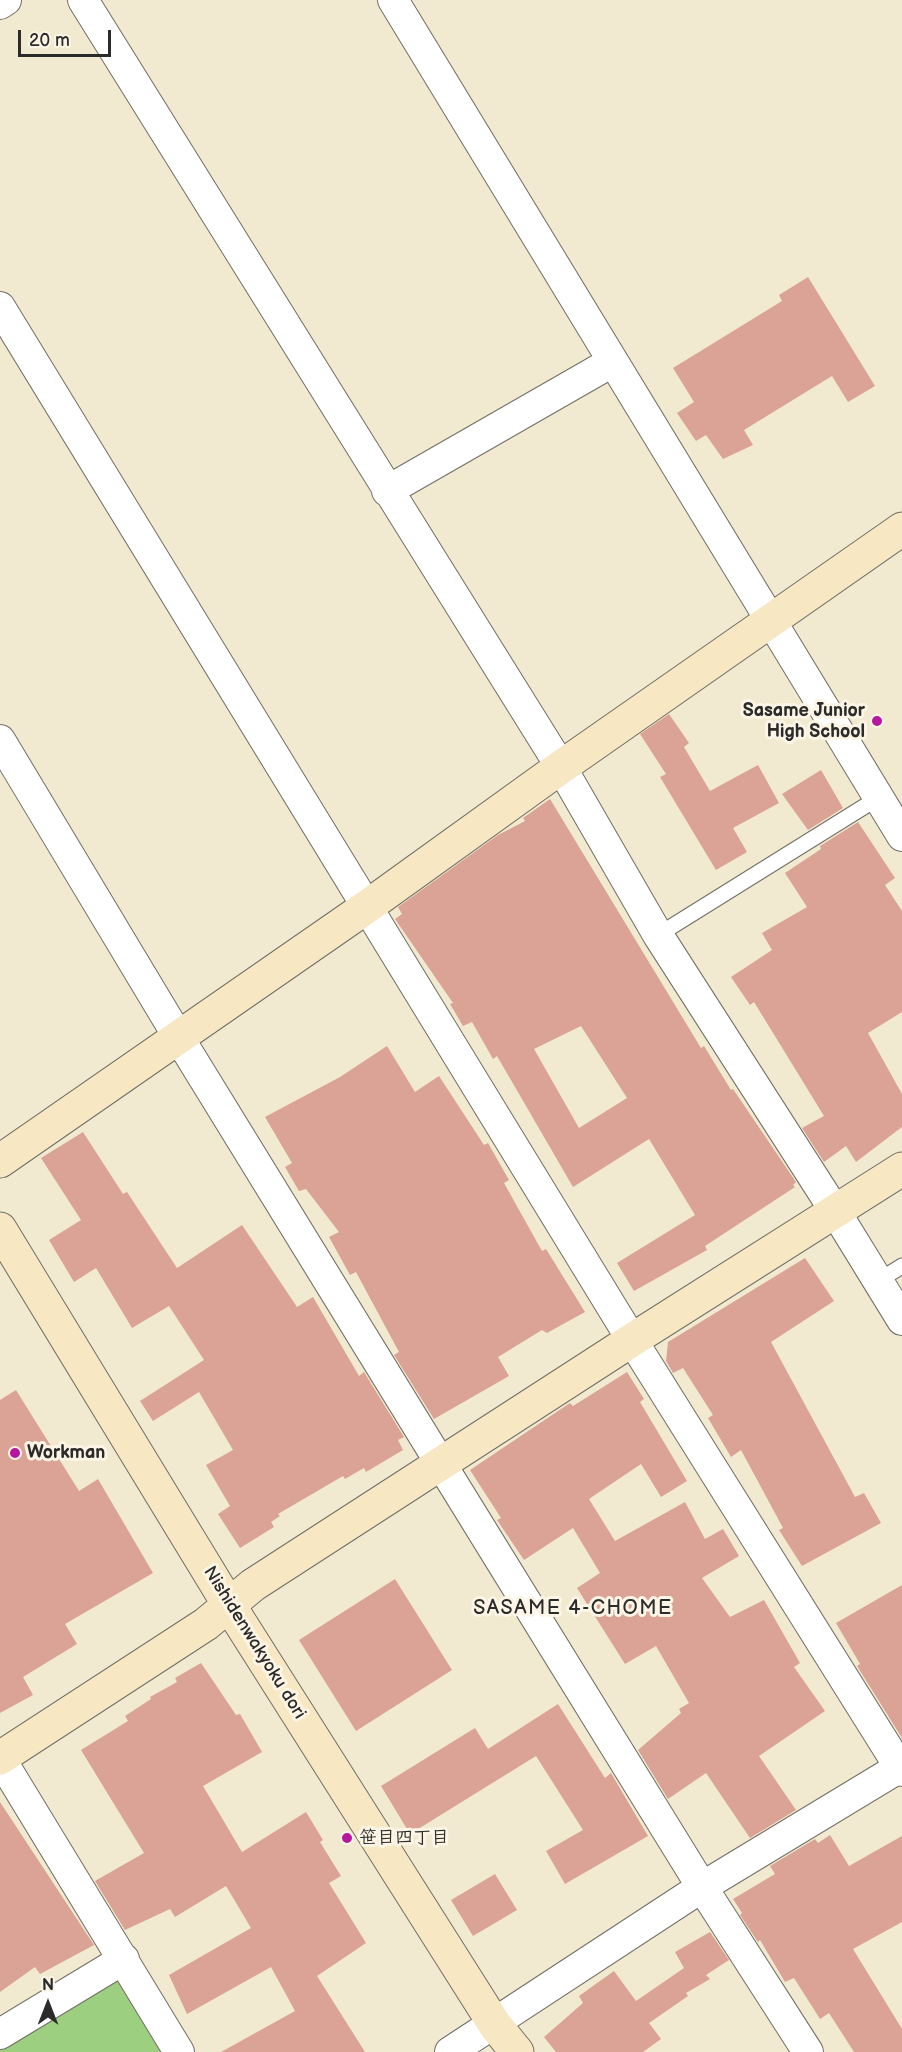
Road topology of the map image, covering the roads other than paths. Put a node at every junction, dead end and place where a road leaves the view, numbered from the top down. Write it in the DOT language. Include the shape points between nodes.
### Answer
graph roads {
  1 [pos="6,0"];
  2 [pos="83,0"];
  3 [pos="393,0"];
  4 [pos="0,4"];
  5 [pos="0,307"];
  6 [pos="612,362"];
  7 [pos="387,490"];
  8 [pos="902,529"];
  9 [pos="770,621"];
  10 [pos="0,740"];
  11 [pos="561,767"];
  12 [pos="878,798"];
  13 [pos="902,836"];
  14 [pos="368,906"];
  15 [pos="658,935"];
  16 [pos="179,1038"];
  17 [pos="0,1161"];
  18 [pos="902,1169"];
  19 [pos="835,1211"];
  20 [pos="0,1229"];
  21 [pos="890,1273"];
  22 [pos="902,1320"];
  23 [pos="632,1340"];
  24 [pos="441,1464"];
  25 [pos="229,1605"];
  26 [pos="0,1758"];
  27 [pos="901,1768"];
  28 [pos="702,1887"];
  29 [pos="124,1959"];
  30 [pos="495,2025"];
  31 [pos="0,2034"];
  32 [pos="180,2052"];
  33 [pos="450,2052"];
  34 [pos="517,2052"];
  35 [pos="808,2052"];
  1 -- 4 [label="street"];
  2 -- 7 [label="street"];
  3 -- 6 [label="street"];
  5 -- 14 [label="street"];
  6 -- 7 [label="street"];
  6 -- 9 [label="street"];
  7 -- 11 [label="street"];
  8 -- 9 [label="street"];
  9 -- 11 [label="street"];
  9 -- 12 [label="street"];
  10 -- 16 [label="street"];
  11 -- 14 [label="street"];
  11 -- 15 [label="street"];
  12 -- 13 [label="street"];
  12 -- 15 [label="lane"];
  14 -- 16 [label="street"];
  14 -- 23 [label="street"];
  15 -- 19 [label="street"];
  16 -- 17 [label="street"];
  16 -- 24 [label="street"];
  18 -- 19 [label="street"];
  19 -- 21 [label="street"];
  19 -- 23 [label="street"];
  20 -- 25 [label="street, Nishidenwakyoku dori"];
  21 -- 22 [label="street"];
  23 -- 24 [label="street"];
  23 -- 27 [label="street"];
  24 -- 25 [label="street" via="253,1585"];
  24 -- 28 [label="street"];
  25 -- 26 [label="street" via="206,1624"];
  25 -- 30 [label="street, Nishidenwakyoku dori"];
  26 -- 29 [label="street"];
  27 -- 28 [label="street"];
  28 -- 30 [label="street"];
  28 -- 35 [label="street"];
  29 -- 31 [label="street"];
  29 -- 32 [label="street"];
  30 -- 33 [label="street"];
  30 -- 34 [label="street, Nishidenwakyoku dori"];
}
